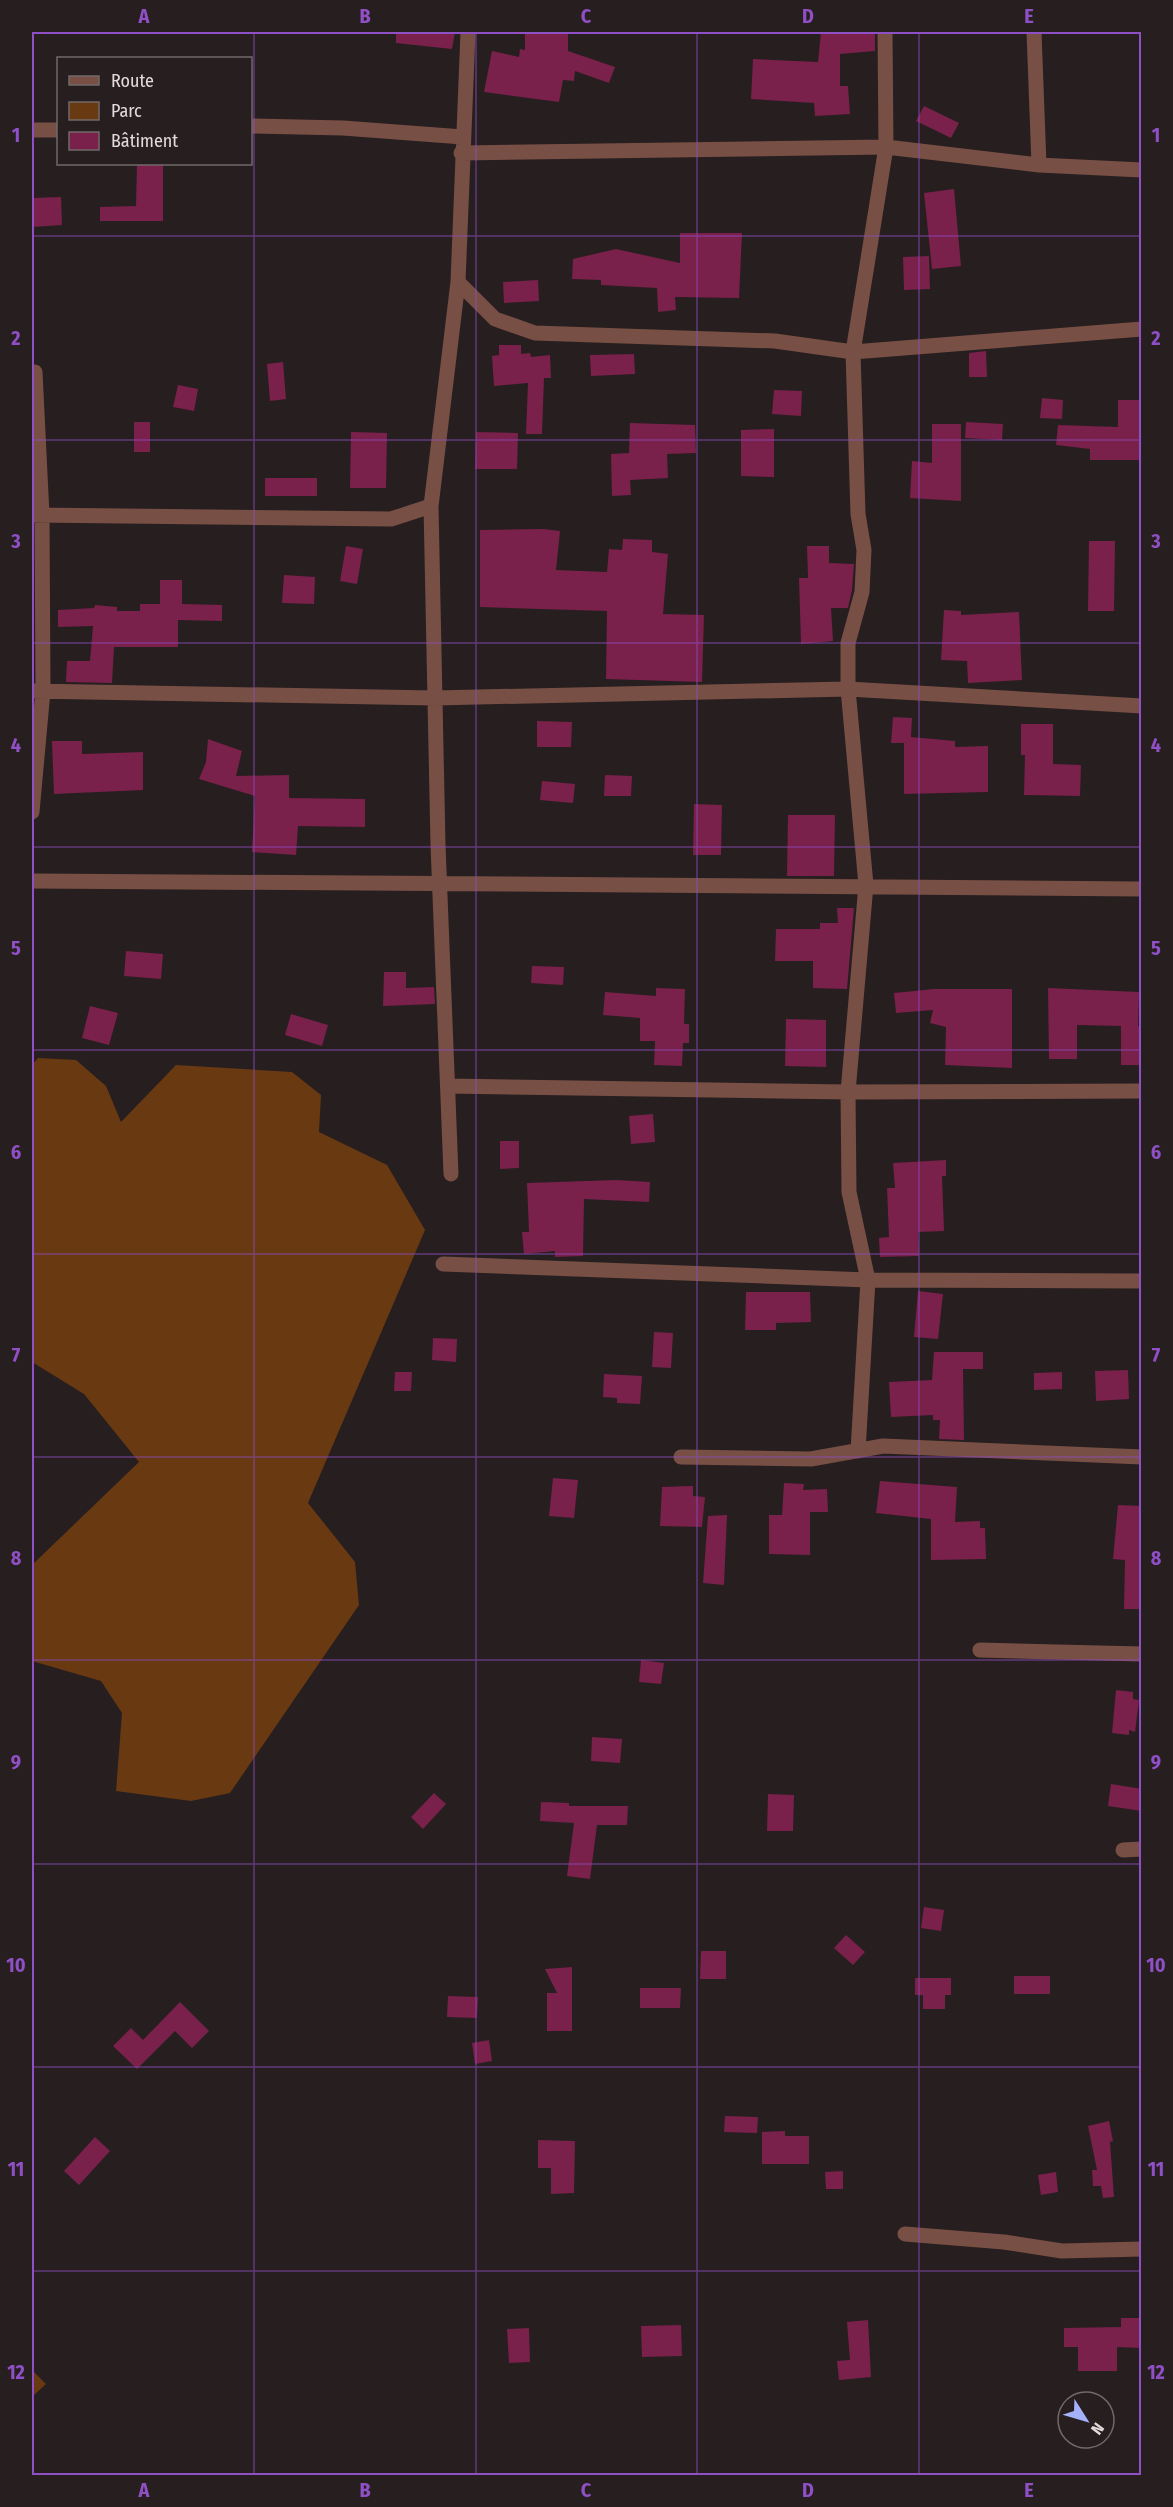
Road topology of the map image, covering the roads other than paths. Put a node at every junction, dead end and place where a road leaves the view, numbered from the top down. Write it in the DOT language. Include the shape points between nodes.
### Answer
graph roads {
  1 [pos="468,32"];
  2 [pos="885,32"];
  3 [pos="1034,32"];
  4 [pos="252,126"];
  5 [pos="32,130"];
  6 [pos="57,130"];
  7 [pos="462,145"];
  8 [pos="886,147"];
  9 [pos="1039,165"];
  10 [pos="1142,170"];
  11 [pos="458,282"];
  12 [pos="1142,329"];
  13 [pos="853,352"];
  14 [pos="35,372"];
  15 [pos="431,506"];
  16 [pos="37,515"];
  17 [pos="848,689"];
  18 [pos="37,691"];
  19 [pos="435,698"];
  20 [pos="1142,706"];
  21 [pos="32,812"];
  22 [pos="32,881"];
  23 [pos="866,885"];
  24 [pos="440,886"];
  25 [pos="1142,889"];
  26 [pos="448,1086"];
  27 [pos="1142,1091"];
  28 [pos="848,1092"];
  29 [pos="451,1174"];
  30 [pos="443,1264"];
  31 [pos="868,1280"];
  32 [pos="1142,1281"];
  33 [pos="858,1451"];
  34 [pos="681,1457"];
  35 [pos="1142,1457"];
  36 [pos="980,1650"];
  37 [pos="1142,1654"];
  38 [pos="1123,1850"];
  39 [pos="1142,1850"];
  40 [pos="905,2234"];
  41 [pos="1142,2249"];
  1 -- 7 [label="street"];
  2 -- 8 [label="street"];
  3 -- 9 [label="street"];
  4 -- 7 [label="street" via="343,128"];
  5 -- 6 [label="street"];
  7 -- 8 [label="street"];
  7 -- 11 [label="street"];
  8 -- 9 [label="street"];
  8 -- 13 [label="street"];
  9 -- 10 [label="street"];
  11 -- 13 [label="street" via="495,319 535,333 775,342"];
  11 -- 15 [label="street"];
  12 -- 13 [label="street"];
  13 -- 17 [label="street" via="858,514 864,550 862,592 848,643"];
  14 -- 16 [label="street"];
  15 -- 16 [label="street" via="391,519"];
  15 -- 19 [label="street"];
  16 -- 18 [label="street"];
  17 -- 19 [label="street"];
  17 -- 20 [label="street"];
  17 -- 23 [label="street"];
  18 -- 19 [label="street"];
  18 -- 21 [label="street"];
  19 -- 24 [label="street"];
  22 -- 24 [label="street"];
  23 -- 24 [label="street"];
  23 -- 25 [label="street"];
  23 -- 28 [label="street"];
  24 -- 26 [label="street"];
  26 -- 28 [label="street"];
  26 -- 29 [label="street"];
  27 -- 28 [label="street"];
  28 -- 31 [label="street" via="849,1192"];
  30 -- 31 [label="street"];
  31 -- 32 [label="street"];
  31 -- 33 [label="street"];
  33 -- 34 [label="street" via="811,1458"];
  33 -- 35 [label="street" via="884,1446"];
  36 -- 37 [label="street"];
  38 -- 39 [label="street"];
  40 -- 41 [label="street" via="1004,2242 1062,2252"];
}
